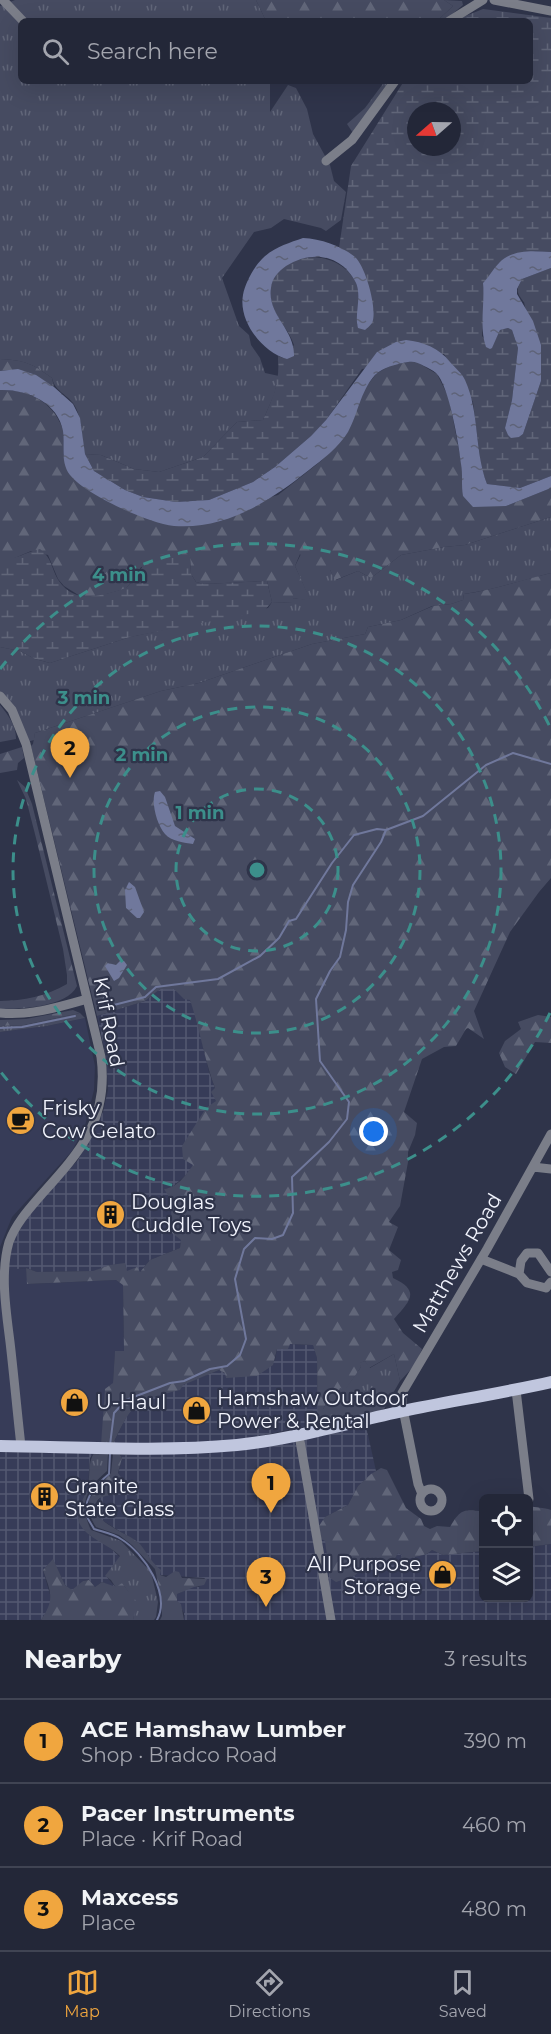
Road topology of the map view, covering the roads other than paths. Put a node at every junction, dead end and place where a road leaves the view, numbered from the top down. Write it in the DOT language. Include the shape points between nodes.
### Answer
graph roads {
  1 [pos="3,0"];
  2 [pos="483,0"];
  3 [pos="494,0"];
  4 [pos="551,11"];
  5 [pos="20,18"];
  6 [pos="454,18"];
  7 [pos="393,84"];
  8 [pos="326,161"];
  9 [pos="0,696"];
  10 [pos="87,999"];
  11 [pos="0,1014"];
  12 [pos="551,1134"];
  13 [pos="533,1167"];
  14 [pos="551,1169"];
  15 [pos="481,1259"];
  16 [pos="551,1272"];
  17 [pos="519,1274"];
  18 [pos="551,1282"];
  19 [pos="551,1382"];
  20 [pos="516,1390"];
  21 [pos="403,1411"];
  22 [pos="299,1435"];
  23 [pos="0,1446"];
  24 [pos="21,1446"];
  25 [pos="422,1494"];
  26 [pos="528,1494"];
  27 [pos="331,1620"];
  1 -- 5 [label="street"];
  2 -- 6 [label="street"];
  3 -- 4 [label="street"];
  7 -- 8 [label="street" via="352,140"];
  9 -- 10 [label="street, Krif Road" via="12,710 26,744"];
  10 -- 11 [label="street" via="45,1010"];
  10 -- 24 [label="street, Krif Road" via="102,1068 101,1098 93,1124 73,1160 22,1216 5,1253 4,1294"];
  12 -- 13 [label="street, Matthews Road"];
  13 -- 14 [label="street"];
  13 -- 15 [label="street, Matthews Road"];
  15 -- 17 [label="street"];
  15 -- 21 [label="street, Matthews Road" via="402,1393"];
  16 -- 17 [label="street" via="538,1253 527,1253 520,1261"];
  17 -- 18 [label="street" via="537,1285 546,1287"];
  19 -- 20 [label="main road"];
  20 -- 21 [label="main road"];
  20 -- 26 [label="street"];
  21 -- 22 [label="main road"];
  21 -- 25 [label="street"];
  22 -- 24 [label="main road" via="206,1447"];
  22 -- 27 [label="street"];
  23 -- 24 [label="main road"];
}
